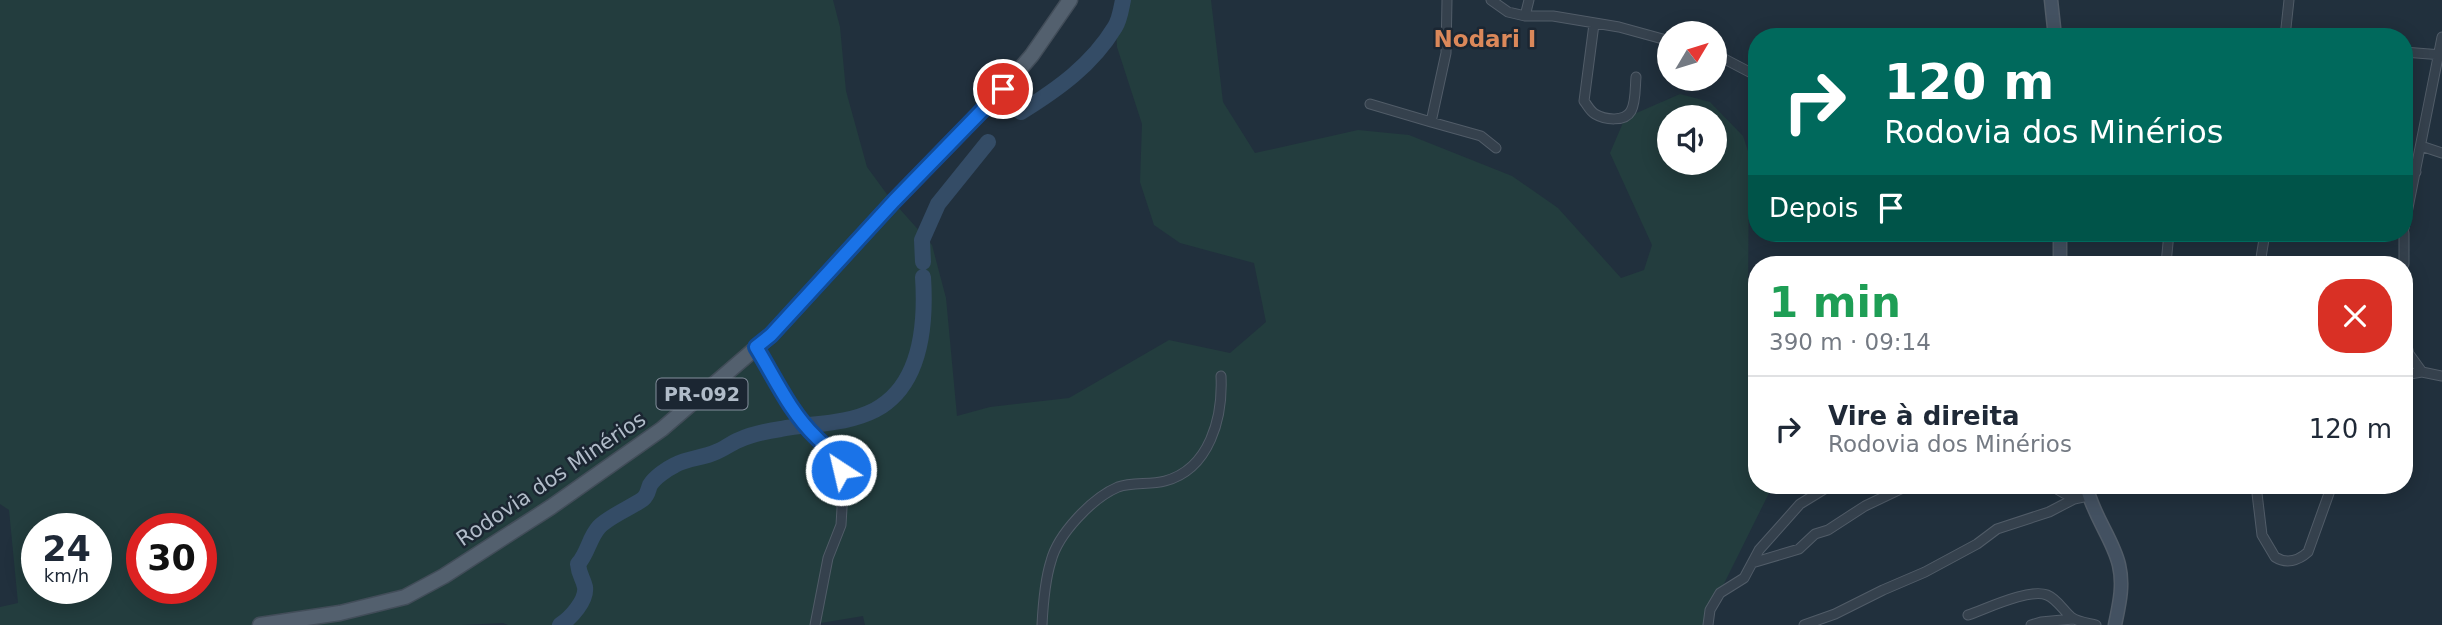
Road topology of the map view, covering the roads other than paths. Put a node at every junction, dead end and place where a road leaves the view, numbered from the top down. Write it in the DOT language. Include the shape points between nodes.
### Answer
graph roads {
  1 [pos="1070,0"];
  2 [pos="1447,0"];
  3 [pos="1491,0"];
  4 [pos="1529,0"];
  5 [pos="2051,0"];
  6 [pos="2289,0"];
  7 [pos="1525,16"];
  8 [pos="1594,24"];
  9 [pos="2054,28"];
  10 [pos="2286,28"];
  11 [pos="1657,37"];
  12 [pos="2442,37"];
  13 [pos="2413,53"];
  14 [pos="2440,55"];
  15 [pos="1727,60"];
  16 [pos="1748,71"];
  17 [pos="1636,77"];
  18 [pos="1370,104"];
  19 [pos="1431,122"];
  20 [pos="2421,146"];
  21 [pos="1496,148"];
  22 [pos="2442,153"];
  23 [pos="2413,172"];
  24 [pos="2416,172"];
  25 [pos="2413,186"];
  26 [pos="756,347"];
  27 [pos="2413,360"];
  28 [pos="2422,372"];
  29 [pos="2413,374"];
  30 [pos="1220,376"];
  31 [pos="2442,376"];
  32 [pos="1816,494"];
  33 [pos="1890,494"];
  34 [pos="2065,494"];
  35 [pos="2081,494"];
  36 [pos="2088,494"];
  37 [pos="2257,494"];
  38 [pos="2329,494"];
  39 [pos="2074,499"];
  40 [pos="1752,563"];
  41 [pos="1968,615"];
  42 [pos="2073,619"];
  43 [pos="260,625"];
  44 [pos="815,625"];
  45 [pos="1042,625"];
  46 [pos="1708,625"];
  47 [pos="1804,625"];
  48 [pos="2031,625"];
  49 [pos="2096,625"];
  50 [pos="2115,625"];
  1 -- 26 [label="main road, Rodovia dos Minérios / PR-092" via="1003,89"];
  2 -- 19 [label="street" via="1446,53"];
  3 -- 7 [label="street" via="1508,12"];
  4 -- 7 [label="street"];
  5 -- 9 [label="street"];
  6 -- 10 [label="street"];
  7 -- 8 [label="street"];
  8 -- 11 [label="street"];
  8 -- 17 [label="street" via="1584,101 1592,113 1602,118 1627,116 1633,109"];
  12 -- 14 [label="street"];
  13 -- 14 [label="street"];
  14 -- 20 [label="street"];
  15 -- 16 [label="street"];
  18 -- 19 [label="street"];
  19 -- 21 [label="street" via="1480,136"];
  20 -- 22 [label="street"];
  20 -- 24 [label="street"];
  23 -- 24 [label="street"];
  24 -- 25 [label="street"];
  26 -- 43 [label="main road, Rodovia dos Minérios / PR-092" via="637,448 444,576 405,597"];
  26 -- 44 [label="street" via="790,407 840,461 841,525 828,558"];
  27 -- 28 [label="street"];
  28 -- 29 [label="street"];
  28 -- 31 [label="street"];
  30 -- 45 [label="street" via="1220,404 1210,444 1194,465 1165,481 1121,486 1103,494 1071,525 1051,560"];
  32 -- 40 [label="street" via="1800,504"];
  33 -- 40 [label="street" via="1815,534 1799,549"];
  34 -- 39 [label="street"];
  35 -- 39 [label="street"];
  36 -- 50 [label="street" via="2118,562 2121,593"];
  37 -- 38 [label="street" via="2262,535 2275,556 2288,561 2308,552"];
  39 -- 47 [label="street" via="1997,529 1925,572"];
  40 -- 46 [label="street" via="1740,582 1720,593"];
  41 -- 42 [label="street" via="2039,594 2048,595"];
  42 -- 48 [label="street"];
  42 -- 49 [label="street"];
}
